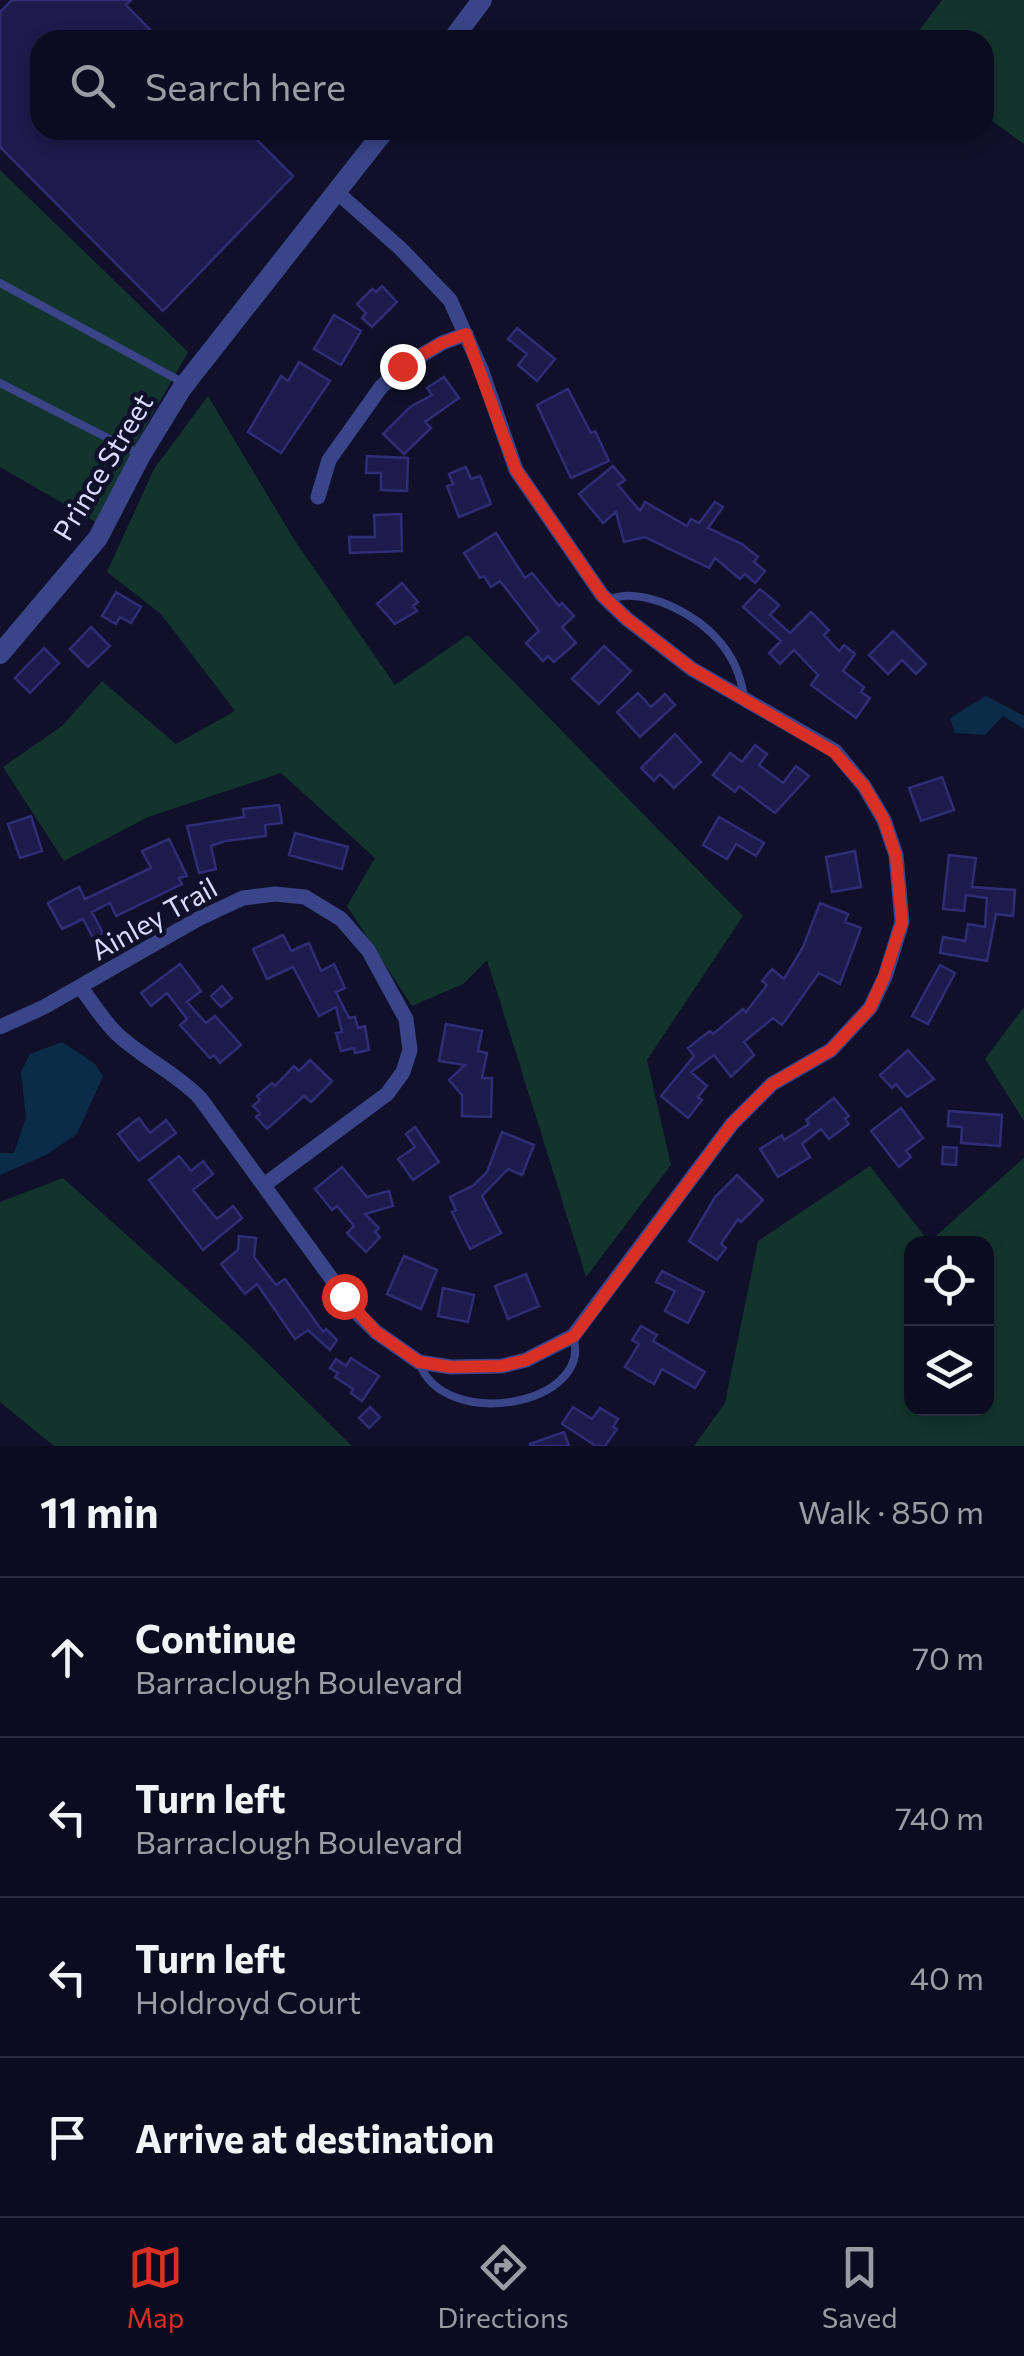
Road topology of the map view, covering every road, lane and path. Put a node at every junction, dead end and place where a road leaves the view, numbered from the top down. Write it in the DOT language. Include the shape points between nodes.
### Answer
graph roads {
  1 [pos="482,0"];
  2 [pos="460,30"];
  3 [pos="378,140"];
  4 [pos="338,193"];
  5 [pos="0,283"];
  6 [pos="466,334"];
  7 [pos="0,384"];
  8 [pos="186,384"];
  9 [pos="141,455"];
  10 [pos="318,497"];
  11 [pos="608,600"];
  12 [pos="0,654"];
  13 [pos="744,699"];
  14 [pos="81,988"];
  15 [pos="0,1026"];
  16 [pos="264,1185"];
  17 [pos="574,1336"];
  18 [pos="419,1362"];
  1 -- 2 [label="street"];
  3 -- 4 [label="street, Prince Street"];
  4 -- 6 [label="street" via="450,300"];
  4 -- 8 [label="street, Prince Street"];
  5 -- 8 [label="lane"];
  6 -- 10 [label="street" via="402,366 381,387 328,460"];
  6 -- 11 [label="street" via="516,470"];
  7 -- 9 [label="lane"];
  8 -- 9 [label="street, Prince Street"];
  9 -- 12 [label="street, Prince Street" via="98,538"];
  11 -- 13 [label="street" via="692,669"];
  11 -- 13 [label="lane" via="651,598 704,626 732,658"];
  13 -- 17 [label="street" via="834,752 864,786 896,856 902,922 870,1008 831,1050 772,1084 732,1124"];
  14 -- 15 [label="street, Ainley Trail"];
  14 -- 16 [label="street" via="115,1032 200,1098"];
  14 -- 16 [label="street, Ainley Trail" via="243,898 305,897 341,918 368,950 406,1018 410,1050 387,1094"];
  16 -- 18 [label="street" via="355,1311"];
  17 -- 18 [label="street" via="502,1366"];
  17 -- 18 [label="lane" via="566,1378 508,1402 446,1395"];
}
